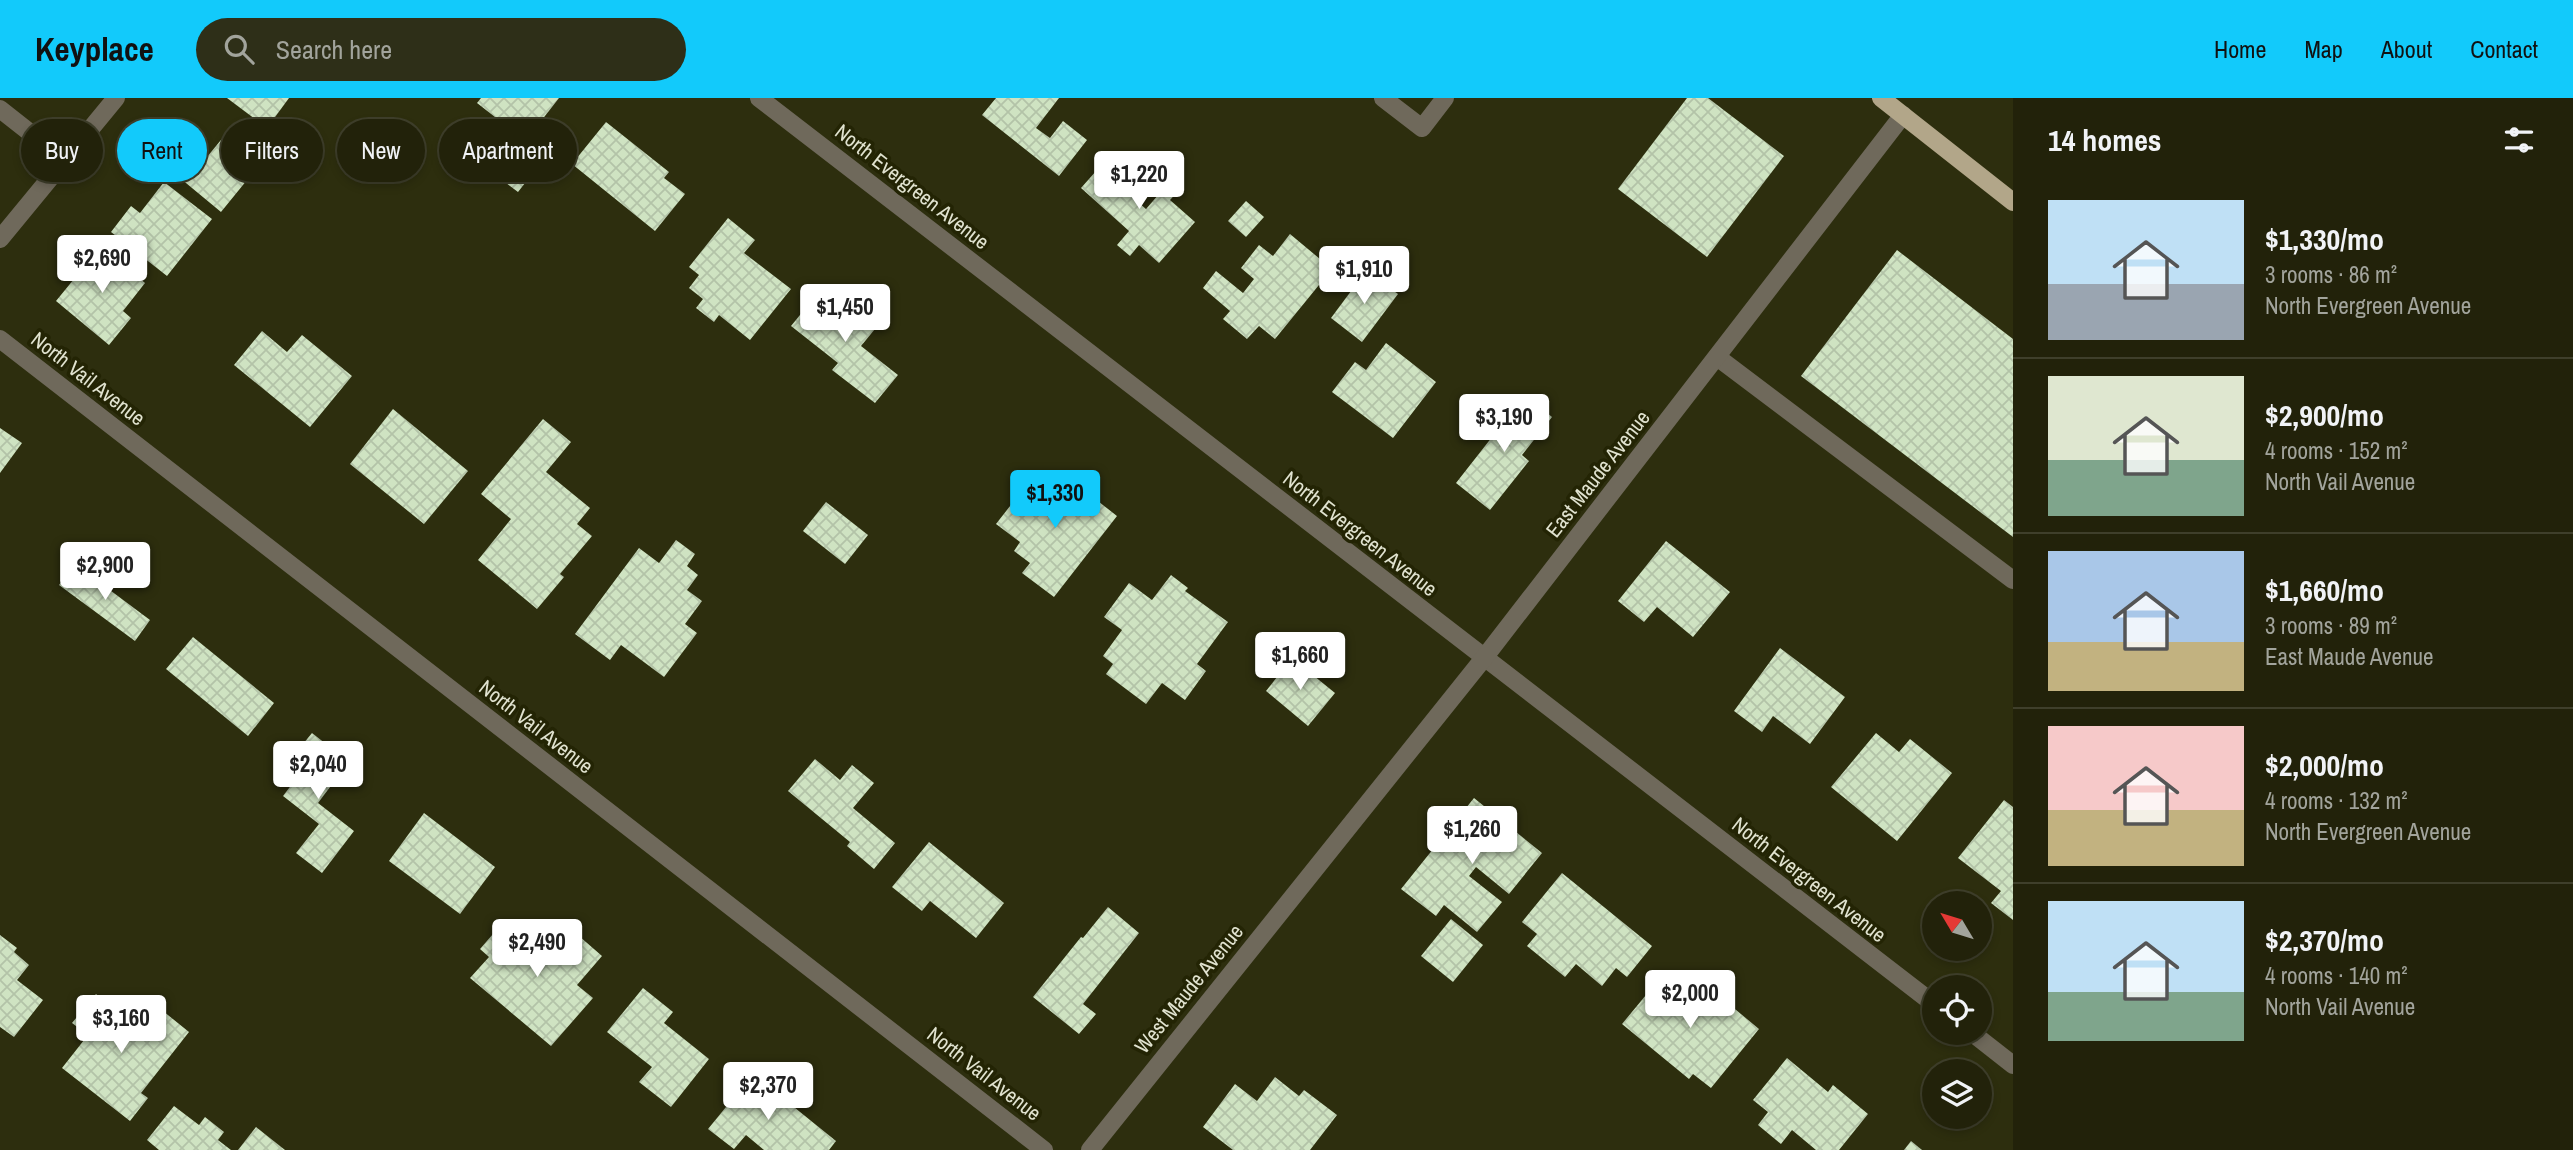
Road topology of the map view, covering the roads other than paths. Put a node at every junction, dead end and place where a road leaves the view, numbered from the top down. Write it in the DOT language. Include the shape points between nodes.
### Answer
graph roads {
  1 [pos="116,98"];
  2 [pos="760,98"];
  3 [pos="1383,98"];
  4 [pos="1445,98"];
  5 [pos="1881,98"];
  6 [pos="0,109"];
  7 [pos="1903,115"];
  8 [pos="99,119"];
  9 [pos="21,126"];
  10 [pos="48,182"];
  11 [pos="2013,202"];
  12 [pos="0,240"];
  13 [pos="0,339"];
  14 [pos="1717,357"];
  15 [pos="2013,580"];
  16 [pos="1484,658"];
  17 [pos="1324,857"];
  18 [pos="1922,995"];
  19 [pos="1988,1045"];
  20 [pos="2013,1065"];
  21 [pos="1044,1150"];
  22 [pos="1090,1150"];
  1 -- 8 [label="street"];
  2 -- 16 [label="street, North Evergreen Avenue"];
  3 -- 4 [label="street" via="1422,128"];
  5 -- 7 [label="main road"];
  6 -- 9 [label="street"];
  7 -- 11 [label="main road"];
  7 -- 14 [label="street, East Maude Avenue"];
  10 -- 12 [label="street"];
  13 -- 21 [label="street, North Vail Avenue"];
  14 -- 15 [label="street"];
  14 -- 16 [label="street, East Maude Avenue"];
  16 -- 17 [label="street, East Maude Avenue"];
  16 -- 18 [label="street, North Evergreen Avenue"];
  17 -- 22 [label="street, West Maude Avenue"];
  19 -- 20 [label="street"];
}
